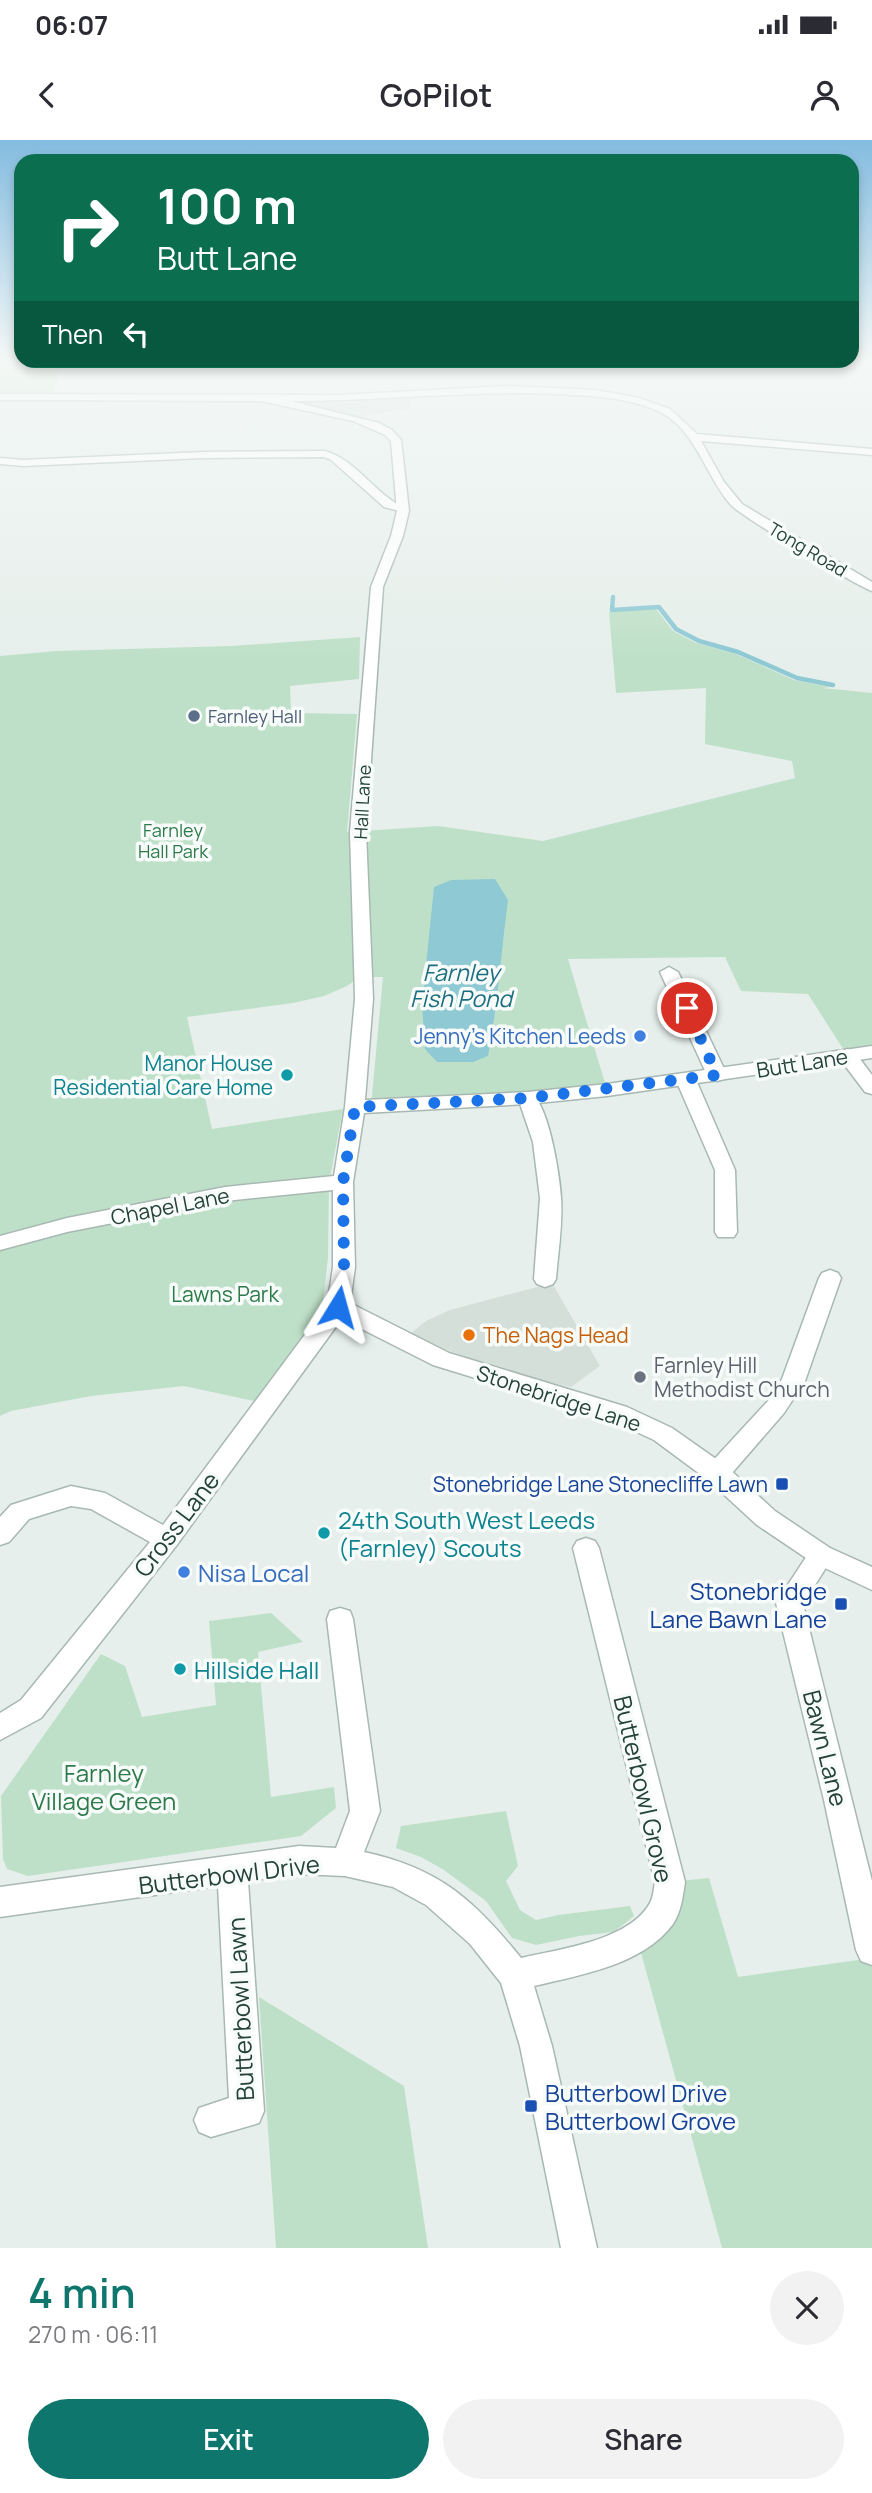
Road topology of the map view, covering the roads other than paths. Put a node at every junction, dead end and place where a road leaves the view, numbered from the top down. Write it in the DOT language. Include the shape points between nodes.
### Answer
graph roads {
  1 [pos="105,459"];
  2 [pos="337,459"];
  3 [pos="398,459"];
  4 [pos="707,459"];
  5 [pos="0,461"];
  6 [pos="403,512"];
  7 [pos="872,587"];
  8 [pos="669,972"];
  9 [pos="872,1052"];
  10 [pos="847,1055"];
  11 [pos="717,1075"];
  12 [pos="687,1080"];
  13 [pos="872,1087"];
  14 [pos="528,1098"];
  15 [pos="355,1107"];
  16 [pos="343,1182"];
  17 [pos="726,1232"];
  18 [pos="0,1243"];
  19 [pos="830,1278"];
  20 [pos="545,1279"];
  21 [pos="338,1307"];
  22 [pos="717,1473"];
  23 [pos="0,1535"];
  24 [pos="167,1539"];
  25 [pos="586,1548"];
  26 [pos="821,1555"];
  27 [pos="872,1579"];
  28 [pos="340,1619"];
  29 [pos="0,1728"];
  30 [pos="345,1862"];
  31 [pos="232,1871"];
  32 [pos="0,1902"];
  33 [pos="872,1950"];
  34 [pos="515,1975"];
  35 [pos="211,2120"];
  36 [pos="579,2248"];
  1 -- 5 [label="street"];
  2 -- 6 [label="street" via="388,505"];
  3 -- 6 [label="street, Hall Lane"];
  4 -- 7 [label="street, Tong Road" via="738,506"];
  6 -- 15 [label="street, Hall Lane" via="377,587 358,832 364,999"];
  8 -- 11 [label="street"];
  9 -- 10 [label="street, Butt Lane"];
  10 -- 11 [label="street, Butt Lane"];
  10 -- 13 [label="street"];
  11 -- 12 [label="street, Butt Lane"];
  12 -- 14 [label="street, Butt Lane"];
  12 -- 17 [label="street" via="724,1170"];
  14 -- 15 [label="street, Butt Lane"];
  14 -- 20 [label="street" via="543,1142 551,1198"];
  15 -- 16 [label="street, Hall Lane"];
  16 -- 18 [label="street, Chapel Lane" via="225,1195 66,1225"];
  16 -- 21 [label="street, Hall Lane" via="344,1267"];
  19 -- 22 [label="street" via="793,1381"];
  21 -- 22 [label="street, Stonebridge Lane" via="441,1359 618,1413 663,1434"];
  21 -- 24 [label="street, Cross Lane"];
  22 -- 26 [label="street, Stonebridge Lane" via="766,1518"];
  23 -- 24 [label="street" via="20,1512 71,1496 96,1500"];
  24 -- 29 [label="street, Cross Lane" via="31,1709"];
  25 -- 34 [label="street, Butterbowl Grove" via="670,1882 663,1912 636,1938"];
  26 -- 27 [label="street, Stonebridge Lane"];
  26 -- 33 [label="street, Bawn Lane" via="789,1603"];
  28 -- 30 [label="street" via="365,1811"];
  30 -- 31 [label="street, Butterbowl Drive" via="299,1860"];
  30 -- 34 [label="street, Butterbowl Drive" via="399,1874 438,1895 481,1933"];
  31 -- 32 [label="street, Butterbowl Drive"];
  31 -- 35 [label="street, Butterbowl Lawn" via="247,2111"];
  34 -- 36 [label="street, Butterbowl Drive" via="536,2046"];
}
